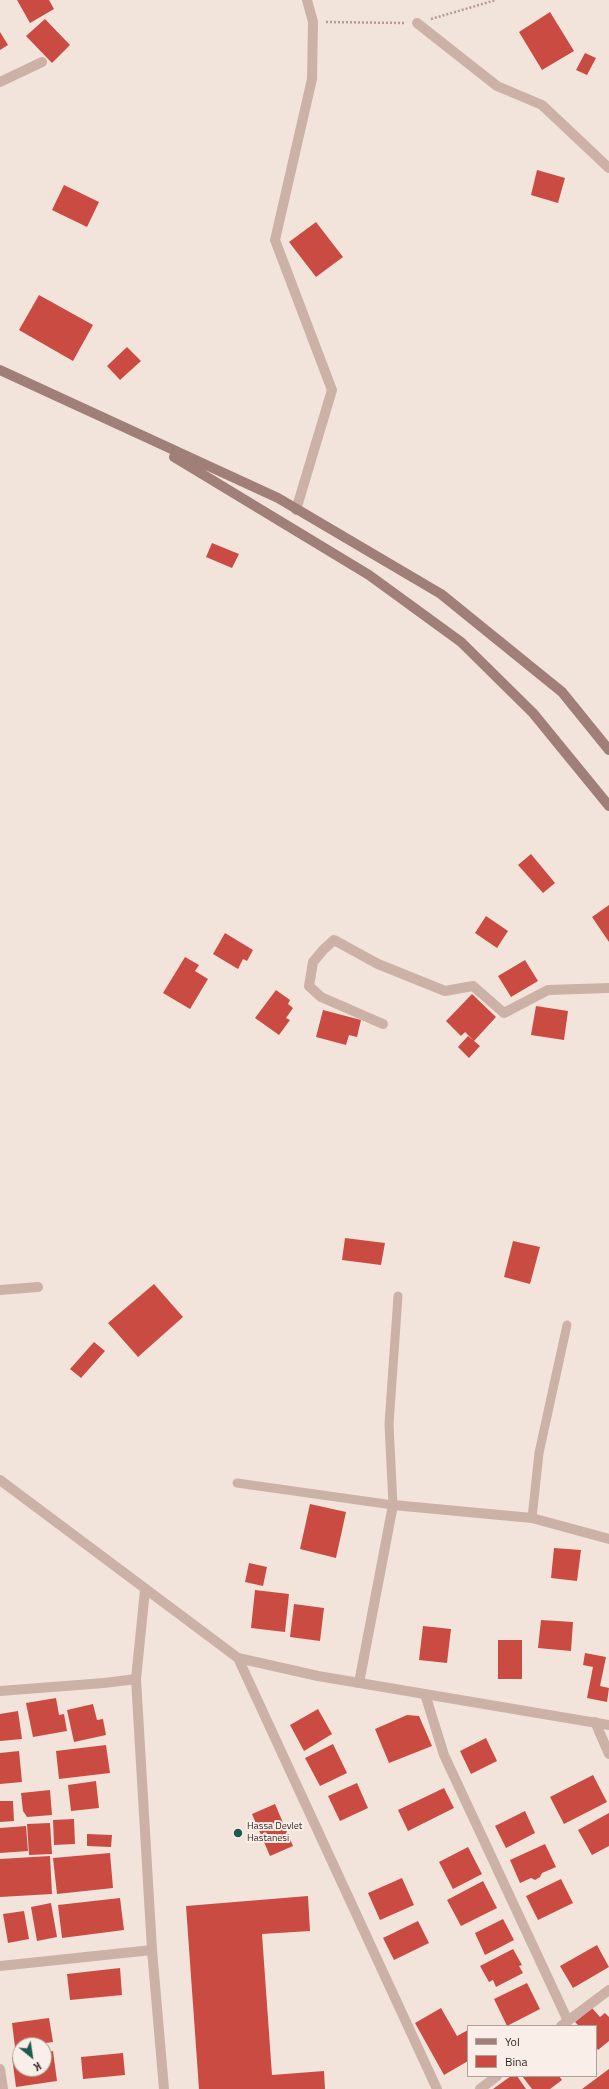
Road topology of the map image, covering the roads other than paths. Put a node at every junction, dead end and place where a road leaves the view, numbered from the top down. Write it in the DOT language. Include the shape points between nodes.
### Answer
graph roads {
  1 [pos="307,0"];
  2 [pos="418,23"];
  3 [pos="42,62"];
  4 [pos="0,82"];
  5 [pos="609,168"];
  6 [pos="0,370"];
  7 [pos="132,431"];
  8 [pos="296,510"];
  9 [pos="609,750"];
  10 [pos="609,806"];
  11 [pos="609,988"];
  12 [pos="383,1024"];
  13 [pos="38,1287"];
  14 [pos="0,1290"];
  15 [pos="398,1296"];
  16 [pos="567,1325"];
  17 [pos="0,1480"];
  18 [pos="238,1483"];
  19 [pos="392,1505"];
  20 [pos="532,1518"];
  21 [pos="609,1539"];
  22 [pos="145,1590"];
  23 [pos="238,1658"];
  24 [pos="136,1679"];
  25 [pos="359,1683"];
  26 [pos="0,1691"];
  27 [pos="424,1694"];
  28 [pos="595,1722"];
  29 [pos="609,1724"];
  30 [pos="609,1754"];
  31 [pos="152,1950"];
  32 [pos="0,1966"];
  33 [pos="609,1990"];
  34 [pos="564,2023"];
  35 [pos="0,2069"];
  36 [pos="496,2077"];
  37 [pos="3,2089"];
  38 [pos="164,2089"];
  39 [pos="437,2089"];
  40 [pos="480,2089"];
  1 -- 8 [label="street" via="313,22 312,79 275,240 332,390"];
  2 -- 5 [label="street" via="497,86 542,105"];
  3 -- 4 [label="street"];
  6 -- 7 [label="main road"];
  7 -- 8 [label="main road" via="278,498"];
  7 -- 10 [label="main road" via="369,575 461,642 533,713"];
  8 -- 9 [label="main road" via="441,594 562,692"];
  11 -- 12 [label="street" via="548,990 504,1012 473,986 445,991 378,964 334,940 313,962 309,986 321,997"];
  13 -- 14 [label="street"];
  15 -- 19 [label="lane" via="389,1424"];
  16 -- 20 [label="lane" via="539,1453"];
  17 -- 22 [label="street"];
  18 -- 19 [label="lane"];
  19 -- 20 [label="street"];
  19 -- 25 [label="street"];
  20 -- 21 [label="street"];
  22 -- 23 [label="street"];
  22 -- 24 [label="street"];
  23 -- 25 [label="street"];
  23 -- 39 [label="street"];
  24 -- 26 [label="street"];
  24 -- 31 [label="street"];
  25 -- 27 [label="street"];
  27 -- 28 [label="street"];
  27 -- 34 [label="street" via="444,1755"];
  28 -- 29 [label="street"];
  28 -- 30 [label="street"];
  31 -- 32 [label="street"];
  31 -- 38 [label="street"];
  33 -- 34 [label="street"];
  35 -- 37 [label="street"];
  36 -- 40 [label="street"];
}
